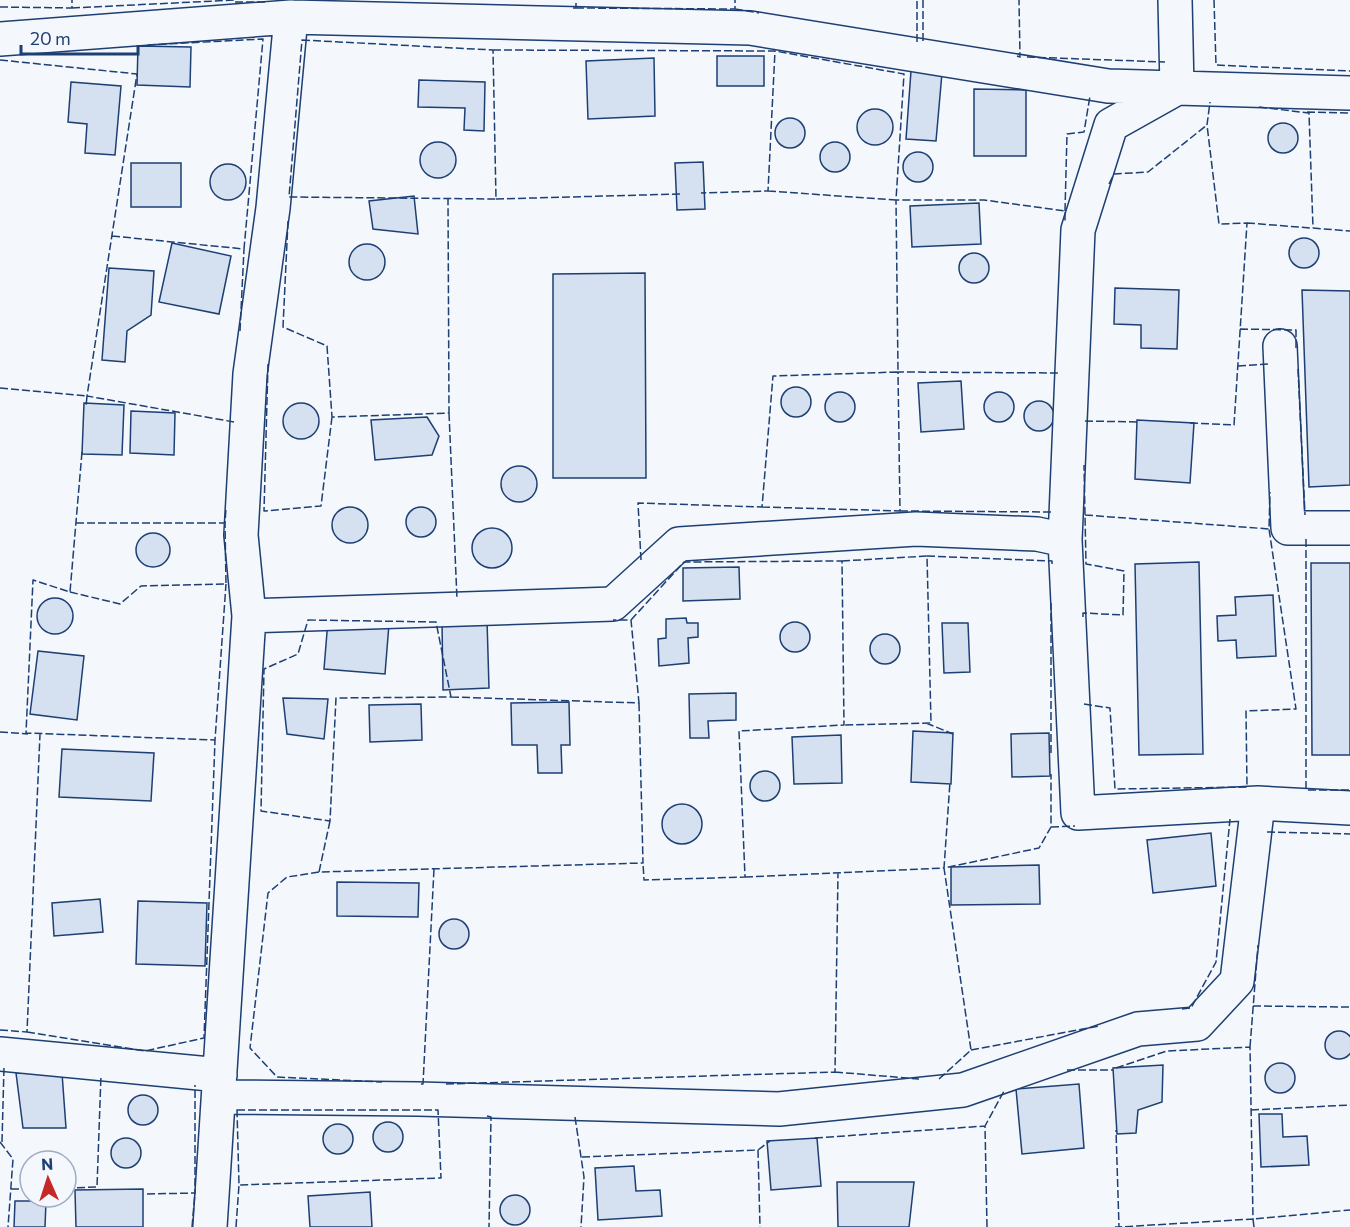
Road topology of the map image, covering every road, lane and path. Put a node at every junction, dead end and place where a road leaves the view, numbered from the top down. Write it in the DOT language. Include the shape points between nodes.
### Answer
graph roads {
  1 [pos="1175,0"];
  2 [pos="291,16"];
  3 [pos="0,39"];
  4 [pos="1177,88"];
  5 [pos="1350,93"];
  6 [pos="1280,346"];
  7 [pos="1350,528"];
  8 [pos="1065,540"];
  9 [pos="249,616"];
  10 [pos="1258,804"];
  11 [pos="1350,808"];
  12 [pos="0,1053"];
  13 [pos="220,1086"];
  14 [pos="210,1227"];
  1 -- 4 [label="street"];
  2 -- 3 [label="street"];
  2 -- 4 [label="street" via="750,28 1108,86"];
  2 -- 9 [label="street" via="273,208 250,374 241,535"];
  4 -- 5 [label="street"];
  4 -- 8 [label="street" via="1111,124 1078,230"];
  6 -- 7 [label="street" via="1288,528"];
  8 -- 9 [label="street" via="1036,534 916,529 679,544 613,604"];
  8 -- 10 [label="street" via="1078,813"];
  9 -- 13 [label="street"];
  10 -- 11 [label="street"];
  10 -- 13 [label="street" via="1237,981 1197,1024 1138,1029 963,1090 779,1109 418,1099"];
  12 -- 13 [label="street"];
  13 -- 14 [label="street"];
}
